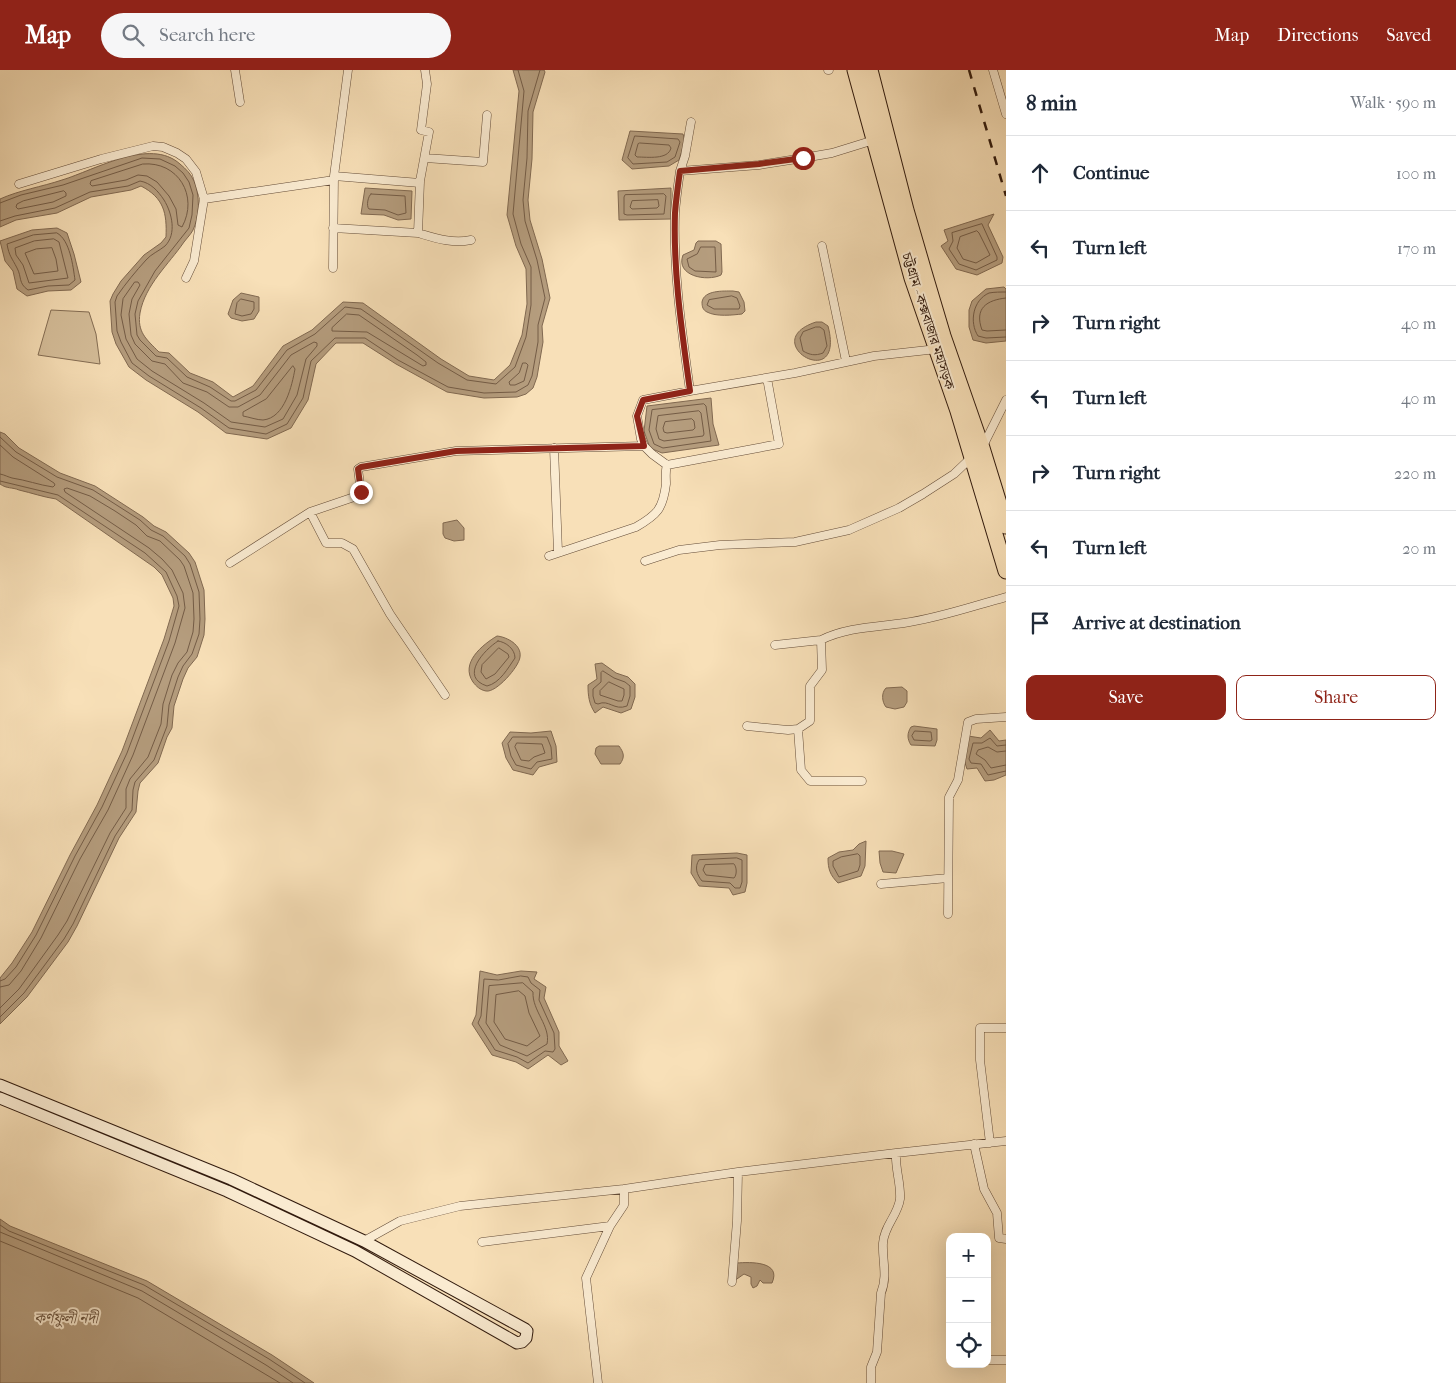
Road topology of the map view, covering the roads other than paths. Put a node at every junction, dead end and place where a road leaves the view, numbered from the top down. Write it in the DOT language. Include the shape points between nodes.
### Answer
graph roads {
  1 [pos="235,70"];
  2 [pos="348,70"];
  3 [pos="425,70"];
  4 [pos="855,70"];
  5 [pos="870,70"];
  6 [pos="993,70"];
  7 [pos="240,102"];
  8 [pos="1006,114"];
  9 [pos="487,115"];
  10 [pos="691,122"];
  11 [pos="874,140"];
  12 [pos="425,158"];
  13 [pos="680,171"];
  14 [pos="334,178"];
  15 [pos="19,184"];
  16 [pos="420,184"];
  17 [pos="204,199"];
  18 [pos="333,228"];
  19 [pos="418,233"];
  20 [pos="471,240"];
  21 [pos="822,246"];
  22 [pos="333,268"];
  23 [pos="186,278"];
  24 [pos="936,349"];
  25 [pos="846,361"];
  26 [pos="768,378"];
  27 [pos="690,391"];
  28 [pos="1006,400"];
  29 [pos="644,446"];
  30 [pos="554,448"];
  31 [pos="977,453"];
  32 [pos="667,464"];
  33 [pos="310,512"];
  34 [pos="1006,526"];
  35 [pos="558,552"];
  36 [pos="549,556"];
  37 [pos="645,561"];
  38 [pos="230,563"];
  39 [pos="1006,571"];
  40 [pos="1006,597"];
  41 [pos="821,640"];
  42 [pos="775,646"];
  43 [pos="445,695"];
  44 [pos="1006,717"];
  45 [pos="747,726"];
  46 [pos="798,729"];
  47 [pos="862,781"];
  48 [pos="948,878"];
  49 [pos="881,884"];
  50 [pos="948,914"];
  51 [pos="1006,1028"];
  52 [pos="0,1085"];
  53 [pos="0,1098"];
  54 [pos="1006,1141"];
  55 [pos="990,1143"];
  56 [pos="974,1144"];
  57 [pos="896,1153"];
  58 [pos="738,1172"];
  59 [pos="624,1189"];
  60 [pos="610,1226"];
  61 [pos="1006,1239"];
  62 [pos="364,1241"];
  63 [pos="482,1242"];
  64 [pos="732,1282"];
  65 [pos="991,1360"];
  66 [pos="1006,1360"];
  67 [pos="598,1383"];
  68 [pos="871,1383"];
  1 -- 7 [label="street"];
  2 -- 14 [label="street"];
  3 -- 12 [label="street" via="426,100 421,130 429,132"];
  4 -- 11 [label="highway, চট্টগ্রাম - কক্সবাজার মহাসড়ক"];
  5 -- 31 [label="highway, চট্টগ্রাম - কক্সবাজার মহাসড়ক" via="906,210"];
  6 -- 8 [label="street"];
  9 -- 12 [label="street" via="483,162"];
  10 -- 13 [label="street"];
  11 -- 13 [label="street" via="803,158"];
  11 -- 24 [label="highway, চট্টগ্রাম - কক্সবাজার মহাসড়ক" via="912,278"];
  12 -- 16 [label="street"];
  13 -- 27 [label="street" via="676,238 681,324"];
  14 -- 16 [label="street"];
  14 -- 17 [label="street"];
  14 -- 18 [label="street"];
  15 -- 17 [label="street" via="101,158 153,146 170,150 186,159 196,172"];
  16 -- 19 [label="street"];
  17 -- 23 [label="street" via="194,261"];
  18 -- 19 [label="street"];
  18 -- 22 [label="street"];
  19 -- 20 [label="street" via="442,240"];
  21 -- 25 [label="street"];
  24 -- 25 [label="street"];
  24 -- 31 [label="highway, চট্টগ্রাম - কক্সবাজার মহাসড়ক"];
  25 -- 26 [label="street"];
  26 -- 27 [label="street"];
  26 -- 32 [label="street" via="779,444"];
  27 -- 29 [label="street" via="643,400 637,416"];
  28 -- 31 [label="street"];
  29 -- 30 [label="street"];
  29 -- 32 [label="street"];
  30 -- 33 [label="street" via="456,451 361,467 358,469 360,495"];
  30 -- 35 [label="street"];
  31 -- 34 [label="highway, চট্টগ্রাম - কক্সবাজার মহাসড়ক"];
  31 -- 37 [label="street" via="954,474 923,494 848,530 795,542 679,550"];
  31 -- 39 [label="highway, চট্টগ্রাম - কক্সবাজার মহাসড়ক"];
  32 -- 35 [label="street" via="661,508 655,515 636,527"];
  33 -- 38 [label="street"];
  33 -- 43 [label="street" via="326,543 342,543 353,549 390,614"];
  35 -- 36 [label="street"];
  40 -- 41 [label="street" via="906,623 849,631"];
  41 -- 42 [label="street"];
  41 -- 46 [label="street" via="822,670 810,686 810,721"];
  44 -- 48 [label="street" via="968,722 958,780 949,797"];
  45 -- 46 [label="street"];
  46 -- 47 [label="street" via="801,770 810,781"];
  48 -- 49 [label="street"];
  48 -- 50 [label="street"];
  51 -- 55 [label="street" via="980,1028 980,1060"];
  52 -- 62 [label="main road" via="231,1179"];
  53 -- 62 [label="main road" via="227,1191 355,1251 517,1343 526,1338 525,1328"];
  54 -- 55 [label="street"];
  55 -- 56 [label="street"];
  56 -- 57 [label="street"];
  56 -- 61 [label="street" via="984,1189 997,1213 999,1238"];
  57 -- 58 [label="street"];
  57 -- 68 [label="street" via="900,1200 884,1232 884,1285"];
  58 -- 59 [label="street"];
  58 -- 64 [label="street"];
  59 -- 60 [label="street" via="624,1205"];
  59 -- 62 [label="street" via="460,1206 400,1221"];
  60 -- 63 [label="street"];
  60 -- 67 [label="street" via="586,1278"];
  65 -- 66 [label="street"];
}
